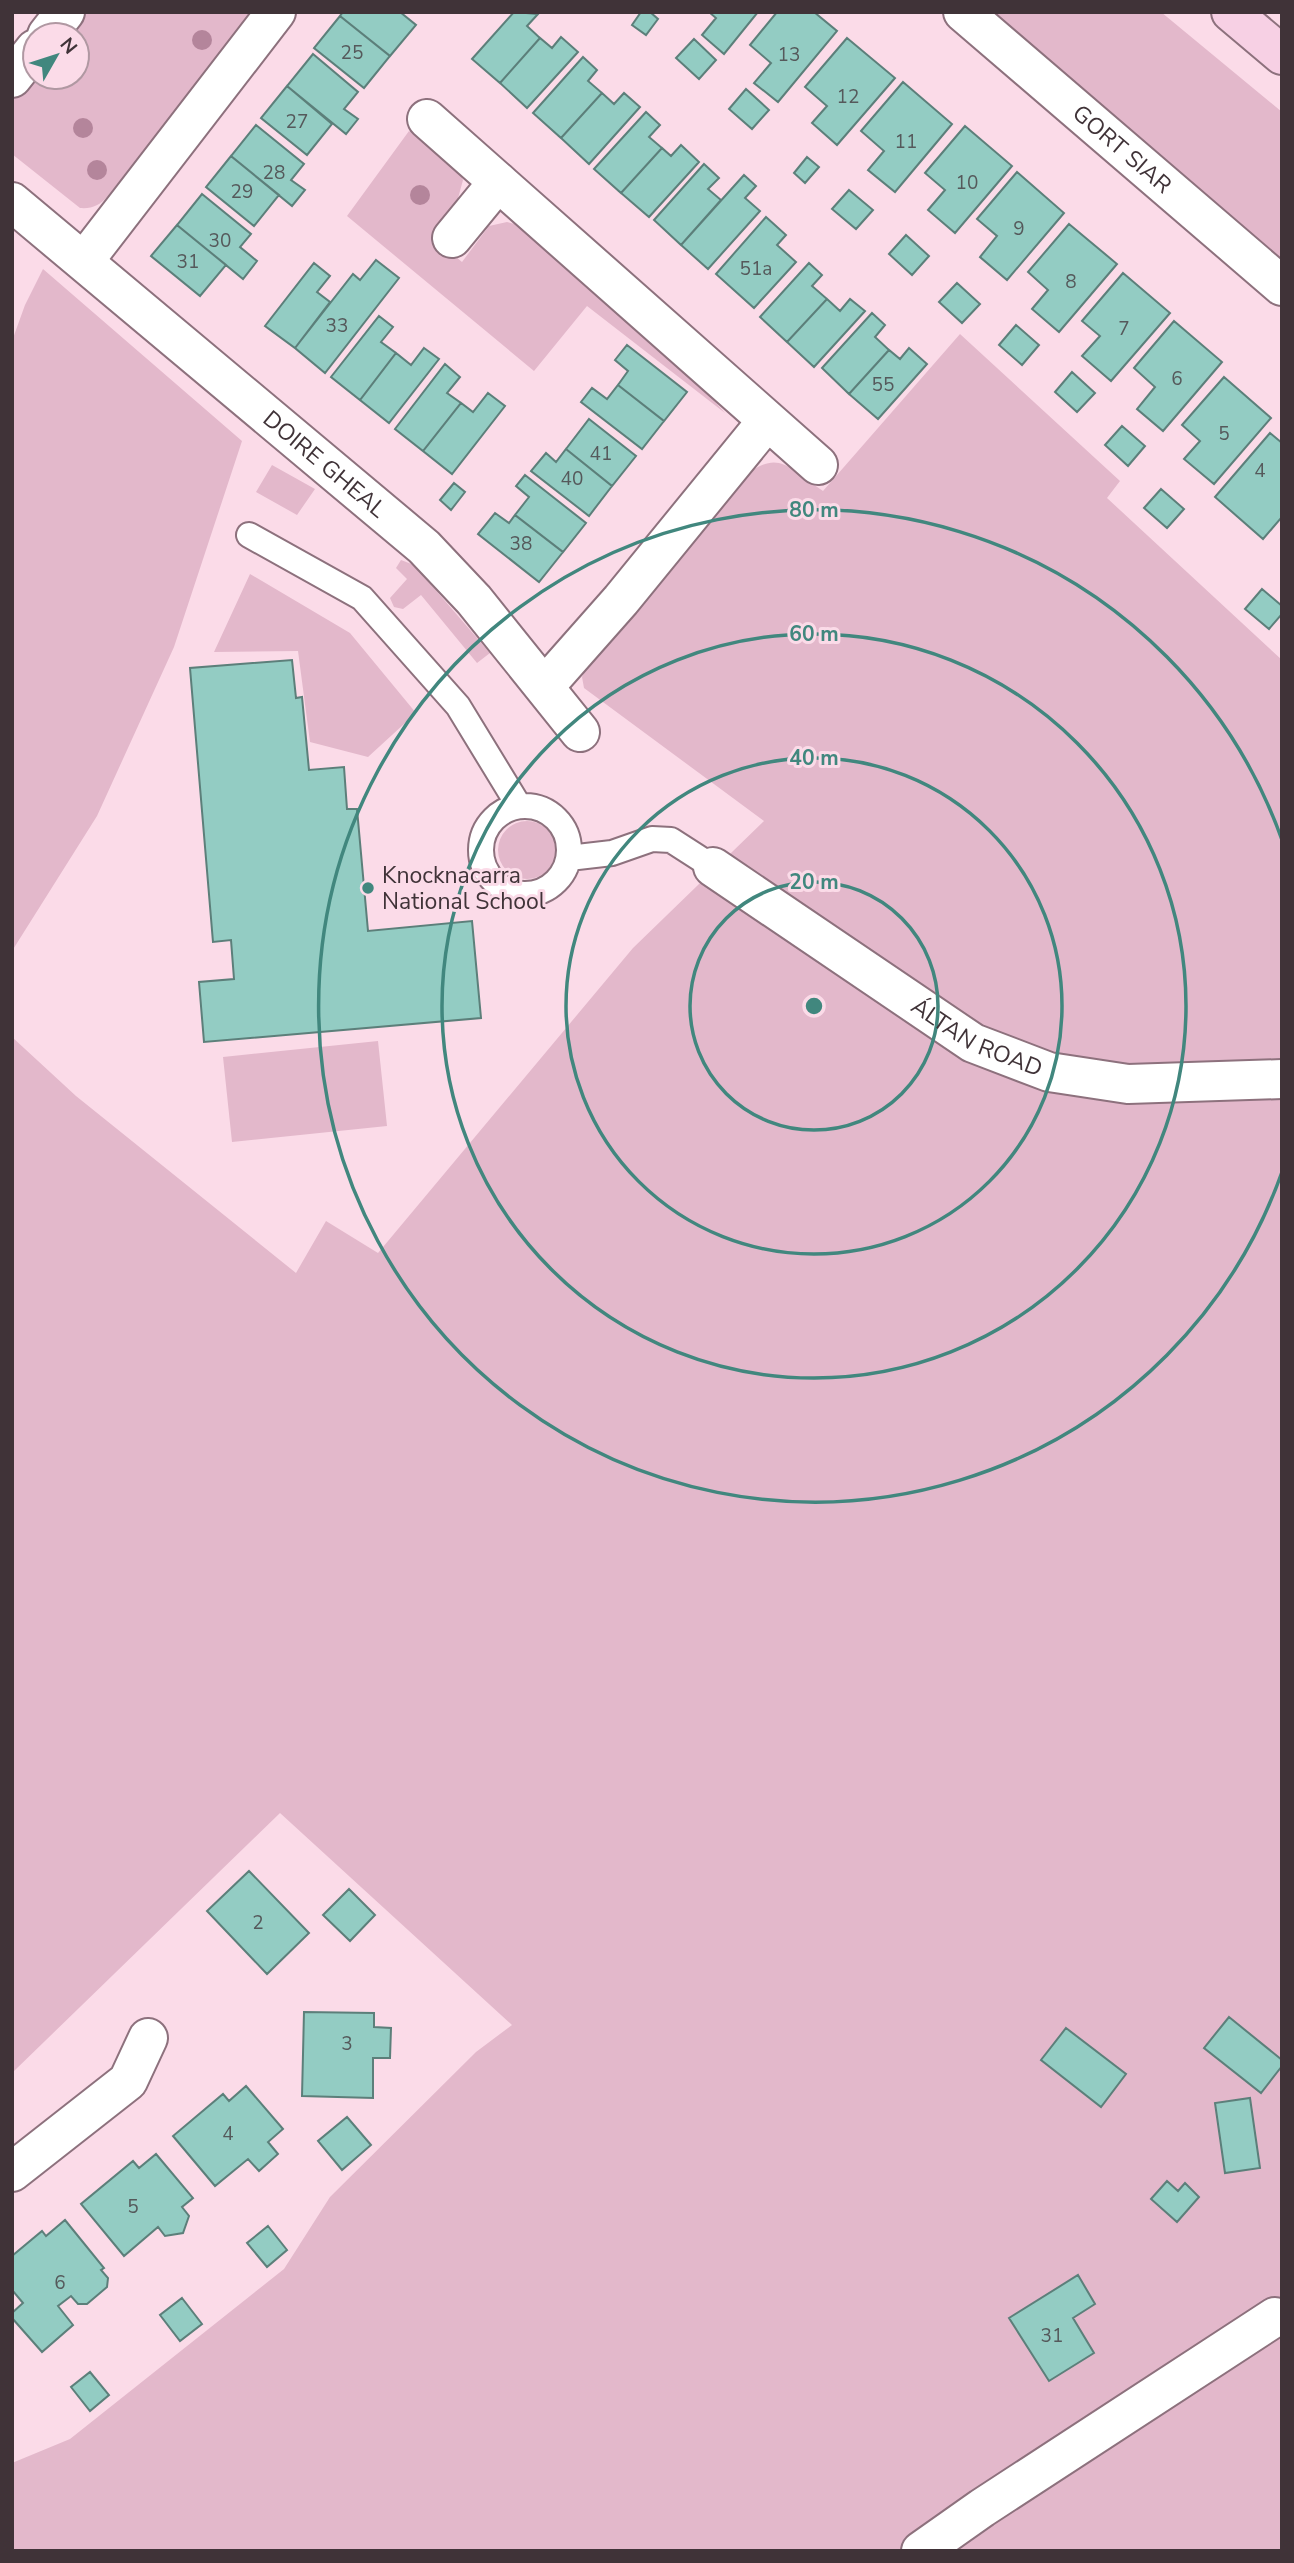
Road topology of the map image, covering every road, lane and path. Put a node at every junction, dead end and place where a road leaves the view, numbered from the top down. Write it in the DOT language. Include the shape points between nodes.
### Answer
graph roads {
  1 [pos="276,12"];
  2 [pos="962,12"];
  3 [pos="1231,12"];
  4 [pos="1282,55"];
  5 [pos="427,119"];
  6 [pos="498,182"];
  7 [pos="12,202"];
  8 [pos="453,238"];
  9 [pos="84,261"];
  10 [pos="1282,286"];
  11 [pos="767,421"];
  12 [pos="818,465"];
  13 [pos="249,535"];
  14 [pos="545,686"];
  15 [pos="580,732"];
  16 [pos="519,806"];
  17 [pos="569,858"];
  18 [pos="713,867"];
  19 [pos="1282,1079"];
  20 [pos="148,2038"];
  21 [pos="12,2172"];
  22 [pos="1275,2317"];
  23 [pos="921,2551"];
  1 -- 9 [label="street"];
  2 -- 10 [label="street, GORT SIAR"];
  3 -- 4 [label="street"];
  5 -- 6 [label="street"];
  6 -- 8 [label="street"];
  6 -- 11 [label="street"];
  7 -- 9 [label="street, DOIRE GHEAL"];
  9 -- 14 [label="street, DOIRE GHEAL" via="424,547"];
  11 -- 12 [label="street"];
  11 -- 14 [label="street" via="599,627"];
  13 -- 16 [label="lane" via="362,598 458,706"];
  14 -- 15 [label="street, DOIRE GHEAL"];
  16 -- 17 [label="lane" via="534,806 558,820 566,831"];
  16 -- 17 [label="lane" via="494,818 485,829 481,856 493,882 505,890 532,895 557,882"];
  17 -- 18 [label="lane" via="612,853 652,839 671,840"];
  18 -- 19 [label="street, ÁLTAN ROAD" via="973,1043 1037,1067 1128,1084"];
  20 -- 21 [label="street" via="128,2081"];
  22 -- 23 [label="street"];
}
